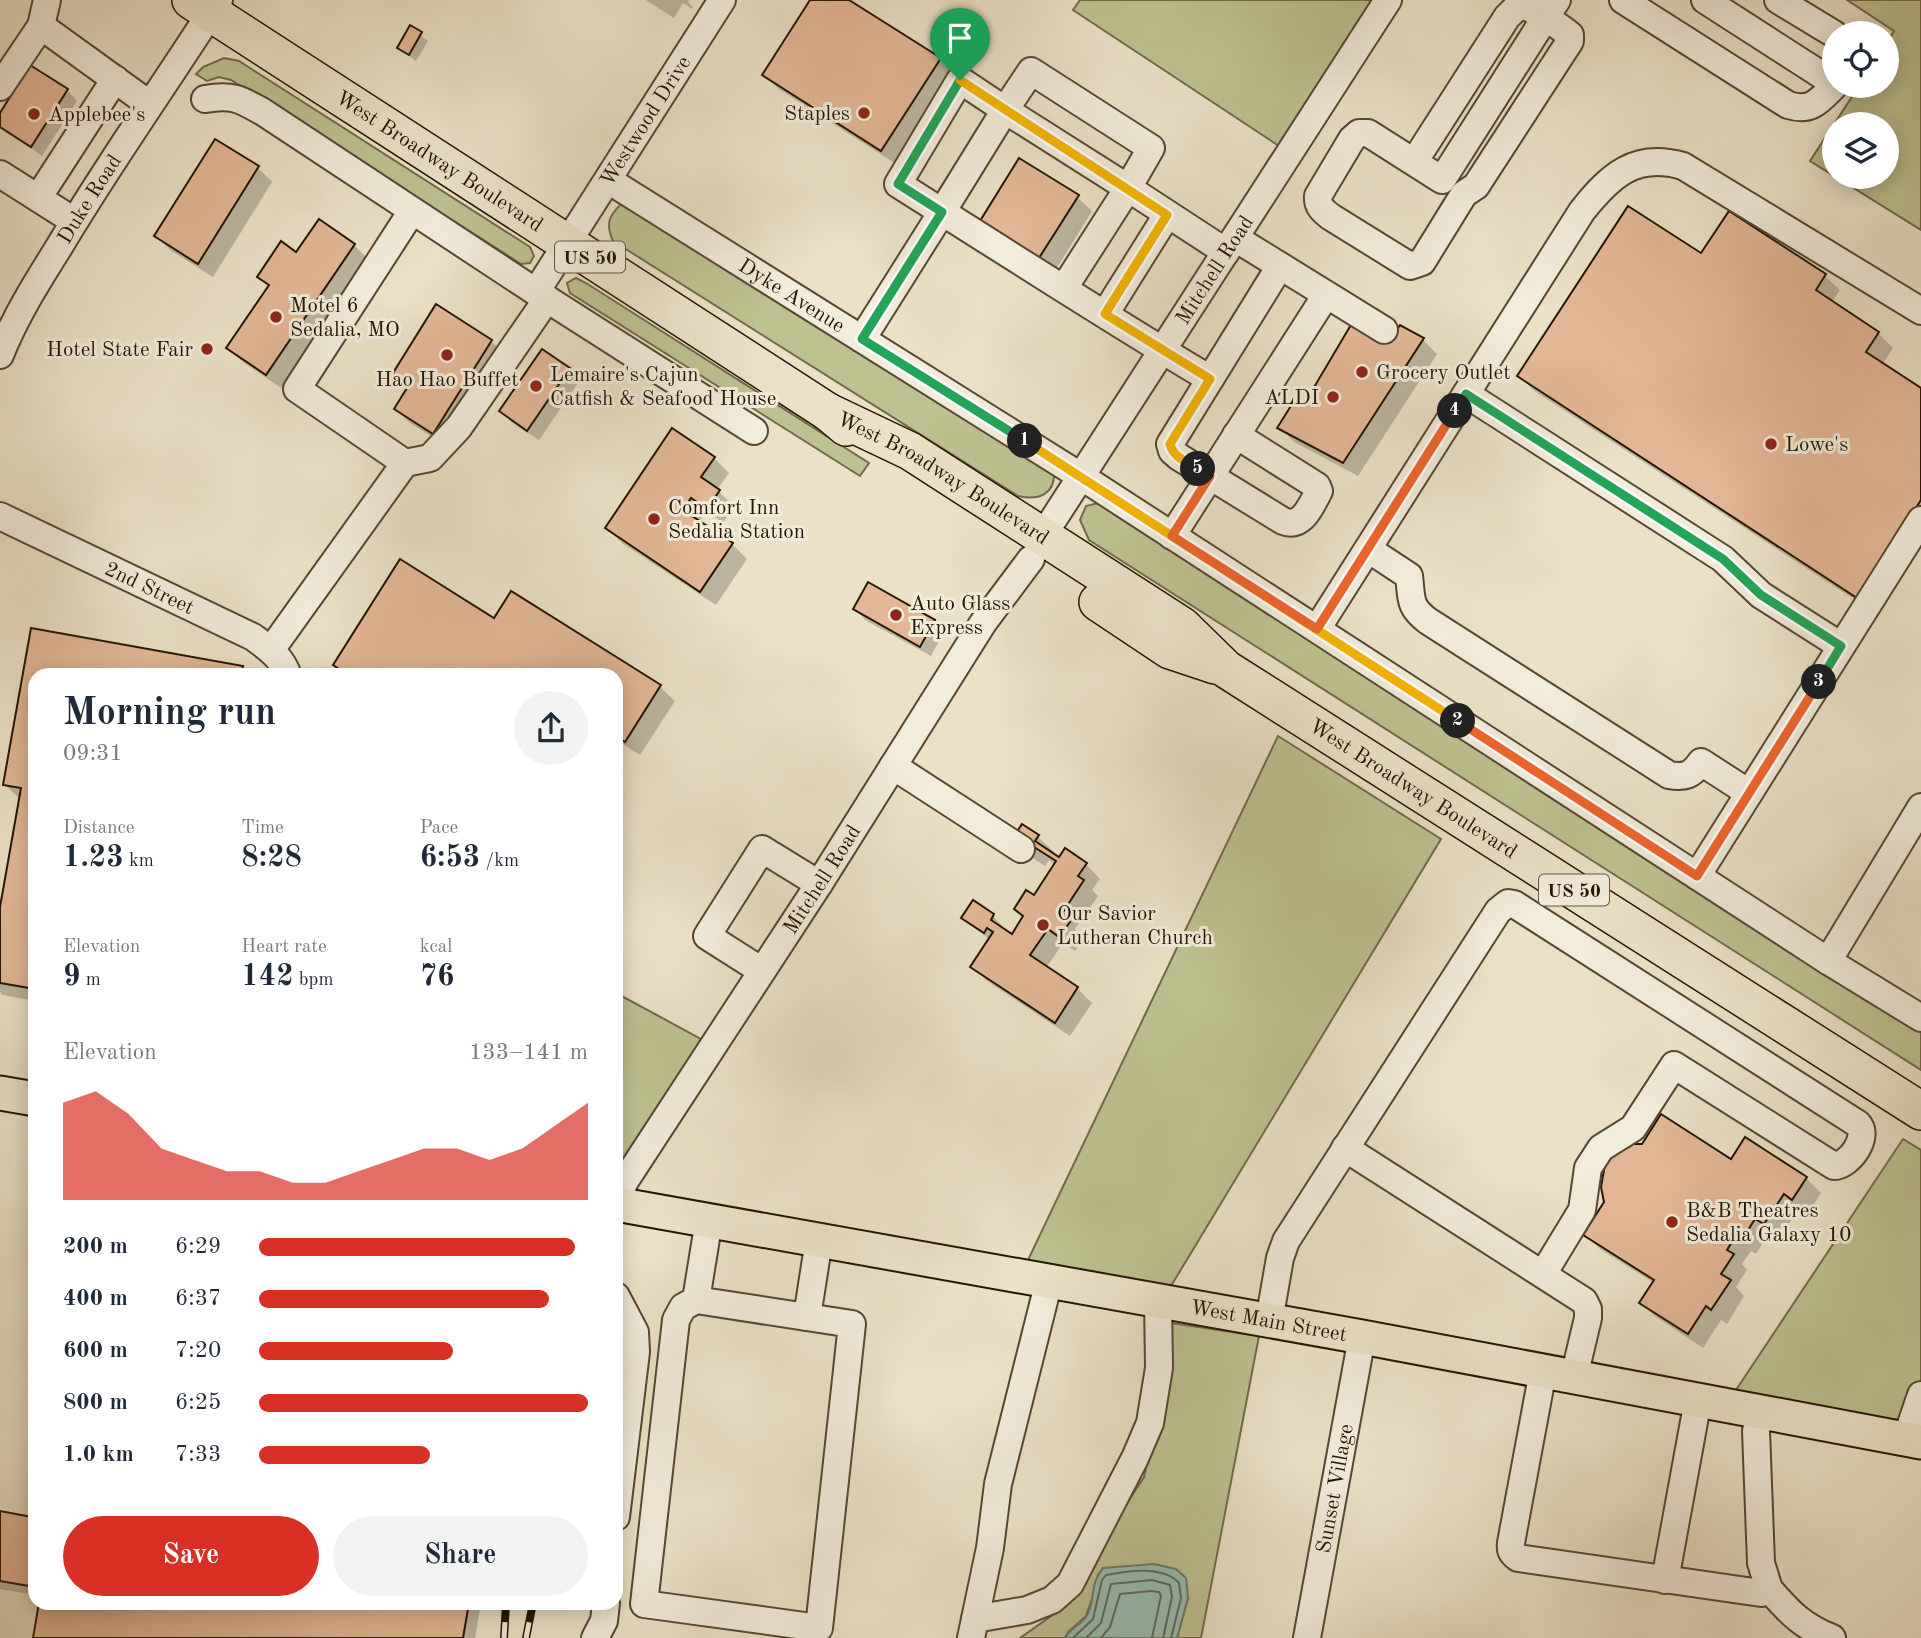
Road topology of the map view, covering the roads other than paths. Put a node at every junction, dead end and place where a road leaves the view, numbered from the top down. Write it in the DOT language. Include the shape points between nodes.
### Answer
graph roads {
  1 [pos="47,0"];
  2 [pos="722,0"];
  3 [pos="1388,0"];
  4 [pos="1623,0"];
  5 [pos="1705,0"];
  6 [pos="1778,0"];
  7 [pos="207,4"];
  8 [pos="1551,9"];
  9 [pos="1818,10"];
  10 [pos="41,26"];
  11 [pos="1822,76"];
  12 [pos="114,79"];
  13 [pos="0,87"];
  14 [pos="1822,96"];
  15 [pos="205,99"];
  16 [pos="149,104"];
  17 [pos="1005,110"];
  18 [pos="1414,162"];
  19 [pos="0,174"];
  20 [pos="608,180"];
  21 [pos="1453,187"];
  22 [pos="1128,188"];
  23 [pos="38,198"];
  24 [pos="412,211"];
  25 [pos="942,212"];
  26 [pos="1167,215"];
  27 [pos="74,221"];
  28 [pos="569,244"];
  29 [pos="1231,245"];
  30 [pos="1280,267"];
  31 [pos="1064,288"];
  32 [pos="1326,295"];
  33 [pos="541,296"];
  34 [pos="1921,311"];
  35 [pos="1105,314"];
  36 [pos="1384,330"];
  37 [pos="862,339"];
  38 [pos="1163,351"];
  39 [pos="0,355"];
  40 [pos="1210,379"];
  41 [pos="1466,394"];
  42 [pos="754,431"];
  43 [pos="1236,436"];
  44 [pos="405,463"];
  45 [pos="1210,476"];
  46 [pos="1082,477"];
  47 [pos="0,516"];
  48 [pos="1921,520"];
  49 [pos="1172,536"];
  50 [pos="1036,548"];
  51 [pos="1368,549"];
  52 [pos="1317,629"];
  53 [pos="1841,646"];
  54 [pos="271,650"];
  55 [pos="285,668"];
  56 [pos="893,766"];
  57 [pos="1749,793"];
  58 [pos="1921,807"];
  59 [pos="1021,849"];
  60 [pos="1697,876"];
  61 [pos="819,884"];
  62 [pos="1828,961"];
  63 [pos="762,971"];
  64 [pos="1921,1018"];
  65 [pos="0,1093"];
  66 [pos="28,1099"];
  67 [pos="1921,1111"];
  68 [pos="1345,1148"];
  69 [pos="623,1186"];
  70 [pos="623,1204"];
  71 [pos="709,1220"];
  72 [pos="819,1240"];
  73 [pos="1543,1274"];
  74 [pos="1049,1281"];
  75 [pos="696,1300"];
  76 [pos="1158,1301"];
  77 [pos="623,1309"];
  78 [pos="807,1317"];
  79 [pos="1269,1321"];
  80 [pos="1362,1337"];
  81 [pos="1558,1374"];
  82 [pos="1921,1395"];
  83 [pos="1698,1400"];
  84 [pos="1759,1411"];
  85 [pos="1913,1440"];
  86 [pos="623,1459"];
  87 [pos="1665,1580"];
  88 [pos="1769,1589"];
  89 [pos="605,1610"];
  90 [pos="973,1628"];
  91 [pos="595,1638"];
  92 [pos="1307,1638"];
  93 [pos="1832,1638"];
  1 -- 10 [label="street"];
  2 -- 20 [label="street, Westwood Drive"];
  3 -- 29 [label="street, Mitchell Road"];
  4 -- 14 [label="street" via="1788,105 1802,109"];
  5 -- 11 [label="street"];
  6 -- 9 [label="street"];
  7 -- 16 [label="street, Duke Road"];
  7 -- 28 [label="highway, West Broadway Boulevard / US 50"];
  8 -- 18 [label="street" via="1526,6 1507,17"];
  8 -- 21 [label="street"];
  10 -- 12 [label="street"];
  10 -- 13 [label="street"];
  12 -- 16 [label="street"];
  12 -- 23 [label="street"];
  15 -- 24 [label="street" via="225,95 241,100"];
  16 -- 27 [label="street, Duke Road"];
  17 -- 22 [label="street"];
  17 -- 22 [label="street" via="1031,71 1151,148"];
  17 -- 25 [label="street"];
  17 -- 25 [label="street" via="960,80 898,184"];
  18 -- 21 [label="street"];
  18 -- 21 [label="street" via="1368,133 1359,133 1317,202 1331,218 1410,267 1422,262"];
  19 -- 23 [label="street"];
  20 -- 28 [label="street, Westwood Drive"];
  20 -- 37 [label="street, Dyke Avenue"];
  22 -- 26 [label="street"];
  22 -- 31 [label="street"];
  23 -- 27 [label="street"];
  24 -- 33 [label="street"];
  24 -- 44 [label="street" via="296,389"];
  25 -- 31 [label="street"];
  25 -- 37 [label="street"];
  26 -- 29 [label="street"];
  26 -- 35 [label="street"];
  27 -- 39 [label="street, Duke Road" via="19,313"];
  28 -- 33 [label="street, Westwood Drive"];
  28 -- 50 [label="highway, West Broadway Boulevard / US 50" via="828,412 910,451"];
  29 -- 30 [label="street"];
  29 -- 38 [label="street, Mitchell Road"];
  30 -- 32 [label="street"];
  30 -- 40 [label="street"];
  31 -- 35 [label="street"];
  32 -- 36 [label="street"];
  32 -- 43 [label="street"];
  33 -- 42 [label="street"];
  33 -- 44 [label="street, Westwood Drive" via="459,427 430,458"];
  34 -- 41 [label="street" via="1683,166 1651,161 1619,173 1582,211"];
  35 -- 38 [label="street"];
  37 -- 46 [label="street, Dyke Avenue"];
  38 -- 40 [label="street"];
  38 -- 46 [label="street, Mitchell Road"];
  40 -- 45 [label="street" via="1170,444 1179,457"];
  41 -- 51 [label="street"];
  41 -- 53 [label="street" via="1723,559 1761,595"];
  43 -- 45 [label="street"];
  43 -- 45 [label="street" via="1317,486 1319,491 1304,516 1290,524"];
  44 -- 54 [label="street"];
  45 -- 49 [label="street"];
  46 -- 49 [label="street, Dyke Avenue"];
  46 -- 50 [label="street, Mitchell Road"];
  47 -- 54 [label="street, 2nd Street" via="253,637"];
  48 -- 53 [label="street"];
  49 -- 52 [label="street, Dyke Avenue"];
  50 -- 56 [label="street, Mitchell Road"];
  50 -- 67 [label="highway, West Broadway Boulevard / US 50" via="1182,626 1226,669"];
  51 -- 52 [label="street"];
  51 -- 57 [label="street" via="1409,576 1417,613 1434,625 1669,775 1687,776 1701,762"];
  52 -- 60 [label="street, Dyke Avenue"];
  53 -- 57 [label="street"];
  54 -- 55 [label="street, 2nd Street"];
  56 -- 59 [label="street"];
  56 -- 61 [label="street, Mitchell Road"];
  57 -- 60 [label="street"];
  58 -- 62 [label="street"];
  60 -- 62 [label="street, Dyke Avenue"];
  61 -- 63 [label="street, Mitchell Road"];
  61 -- 63 [label="street" via="762,849 708,936"];
  62 -- 64 [label="street, Dyke Avenue"];
  63 -- 69 [label="street, Mitchell Road"];
  65 -- 66 [label="main road"];
  68 -- 73 [label="street"];
  68 -- 73 [label="street" via="1498,911 1508,903 1862,1128 1862,1138 1848,1161 1834,1166 1674,1065 1633,1128 1601,1148 1588,1168 1582,1210"];
  68 -- 79 [label="street" via="1286,1241"];
  70 -- 71 [label="main road, West Main Street"];
  71 -- 72 [label="main road, West Main Street"];
  71 -- 75 [label="street"];
  72 -- 74 [label="main road, West Main Street"];
  72 -- 78 [label="street"];
  73 -- 81 [label="street" via="1584,1301 1588,1309"];
  74 -- 76 [label="main road, West Main Street"];
  74 -- 90 [label="street" via="998,1484"];
  75 -- 78 [label="street"];
  75 -- 78 [label="street" via="683,1307 676,1320 644,1604 819,1628 852,1324"];
  76 -- 79 [label="main road, West Main Street"];
  76 -- 90 [label="street" via="1159,1368 1150,1423 1070,1584 1052,1600"];
  77 -- 86 [label="street" via="635,1332 636,1352"];
  79 -- 80 [label="main road, West Main Street"];
  80 -- 81 [label="main road, West Main Street"];
  80 -- 92 [label="street, Sunset Village"];
  81 -- 83 [label="main road, West Main Street"];
  81 -- 87 [label="street" via="1511,1543 1513,1555"];
  82 -- 85 [label="street"];
  83 -- 84 [label="main road, West Main Street"];
  83 -- 87 [label="street"];
  84 -- 85 [label="main road, West Main Street"];
  84 -- 88 [label="street" via="1762,1563"];
  87 -- 88 [label="street" via="1761,1593"];
  88 -- 93 [label="street" via="1791,1615"];
  89 -- 91 [label="street"];
}
